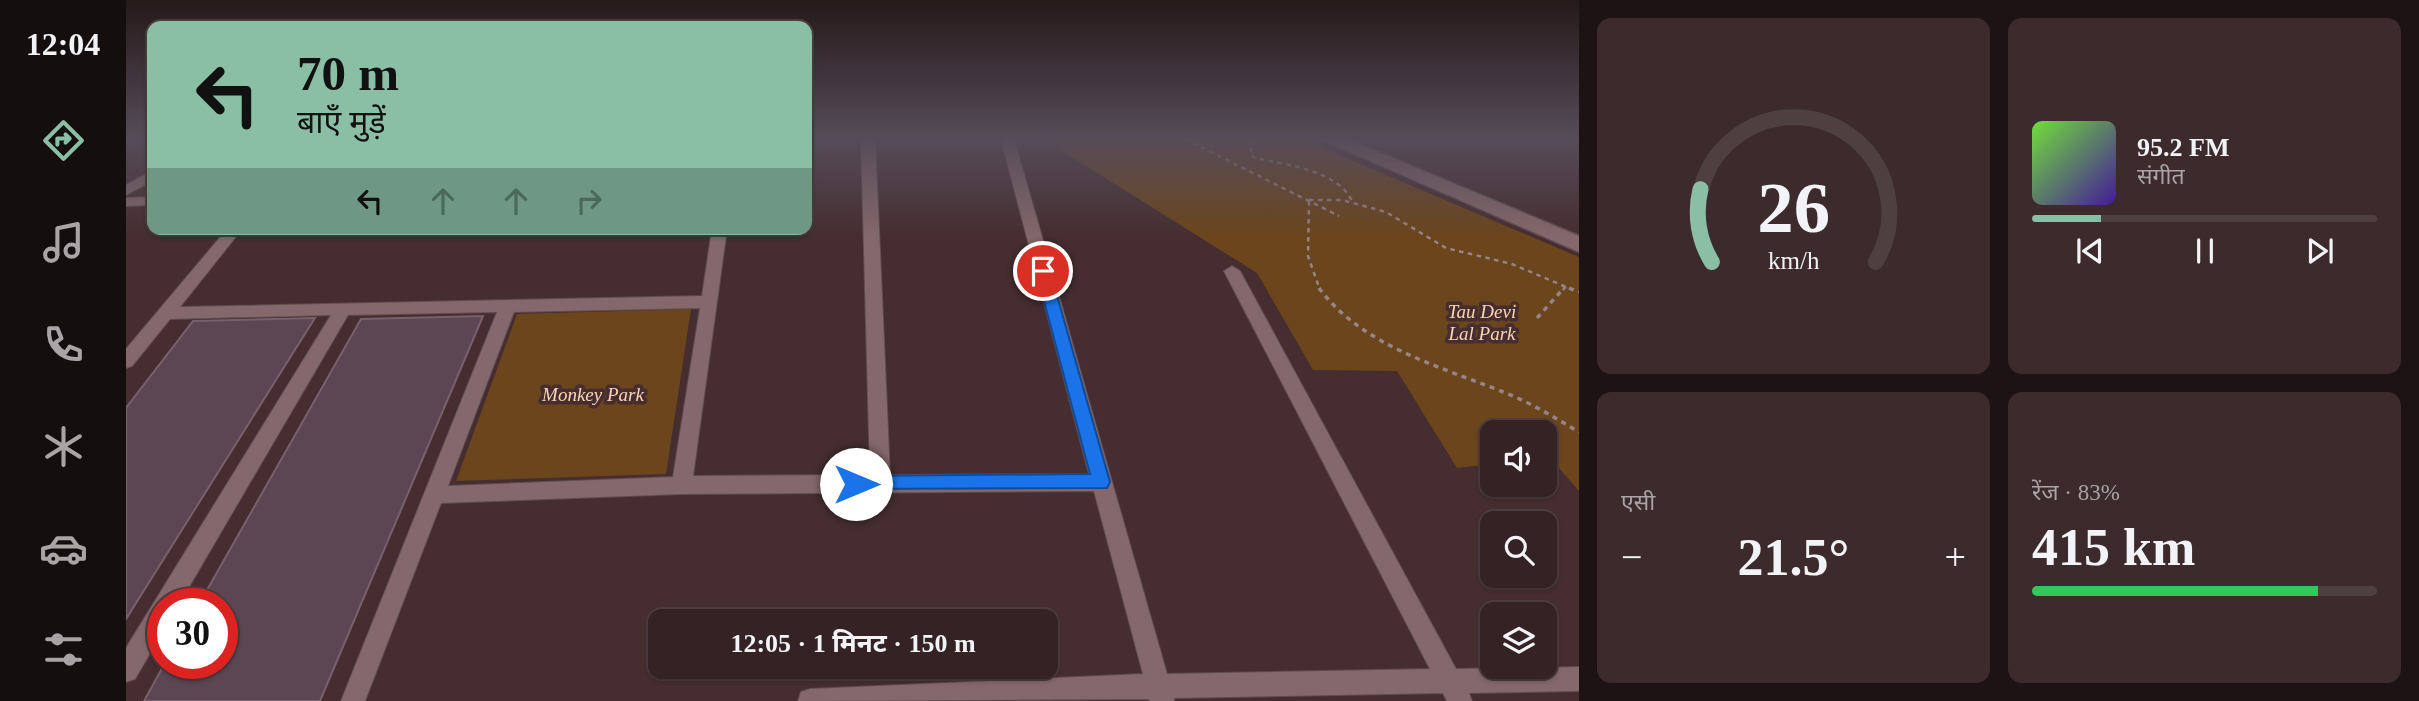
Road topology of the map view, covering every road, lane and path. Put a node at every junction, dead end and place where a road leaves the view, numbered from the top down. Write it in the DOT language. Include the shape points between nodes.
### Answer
graph roads {
  1 [pos="869,172"];
  2 [pos="1016,172"];
  3 [pos="1251,172"];
  4 [pos="1313,172"];
  5 [pos="1406,172"];
  6 [pos="1439,172"];
  7 [pos="147,178"];
  8 [pos="126,191"];
  9 [pos="1308,200"];
  10 [pos="147,201"];
  11 [pos="126,202"];
  12 [pos="1353,203"];
  13 [pos="1339,216"];
  14 [pos="1579,231"];
  15 [pos="230,235"];
  16 [pos="719,235"];
  17 [pos="1579,245"];
  18 [pos="1232,271"];
  19 [pos="1566,286"];
  20 [pos="1579,292"];
  21 [pos="709,302"];
  22 [pos="508,306"];
  23 [pos="343,309"];
  24 [pos="165,313"];
  25 [pos="1536,318"];
  26 [pos="126,361"];
  27 [pos="1579,432"];
  28 [pos="1101,482"];
  29 [pos="880,484"];
  30 [pos="682,485"];
  31 [pos="434,495"];
  32 [pos="176,588"];
  33 [pos="147,635"];
  34 [pos="126,670"];
  35 [pos="1579,679"];
  36 [pos="1455,691"];
  37 [pos="1160,694"];
  38 [pos="898,699"];
  39 [pos="353,701"];
  40 [pos="810,701"];
  1 -- 29 [label="street"];
  2 -- 28 [label="street"];
  3 -- 9 [label="path"];
  4 -- 12 [label="path" via="1348,191"];
  5 -- 17 [label="main road"];
  6 -- 14 [label="main road"];
  7 -- 8 [label="street"];
  9 -- 12 [label="path"];
  9 -- 13 [label="path"];
  9 -- 27 [label="path" via="1312,275 1338,311 1409,352 1541,408"];
  10 -- 11 [label="street"];
  12 -- 19 [label="path" via="1397,216 1446,248 1512,264"];
  15 -- 24 [label="street"];
  16 -- 21 [label="street"];
  18 -- 36 [label="street"];
  19 -- 20 [label="path"];
  19 -- 25 [label="path"];
  21 -- 22 [label="street"];
  21 -- 30 [label="street"];
  22 -- 23 [label="street"];
  22 -- 31 [label="street"];
  23 -- 24 [label="street"];
  23 -- 32 [label="street"];
  24 -- 26 [label="street"];
  28 -- 29 [label="street"];
  28 -- 37 [label="street"];
  29 -- 30 [label="street"];
  30 -- 31 [label="street"];
  31 -- 39 [label="street"];
  33 -- 34 [label="street"];
  35 -- 36 [label="street"];
  36 -- 37 [label="street"];
  37 -- 38 [label="street"];
  38 -- 40 [label="street"];
}
